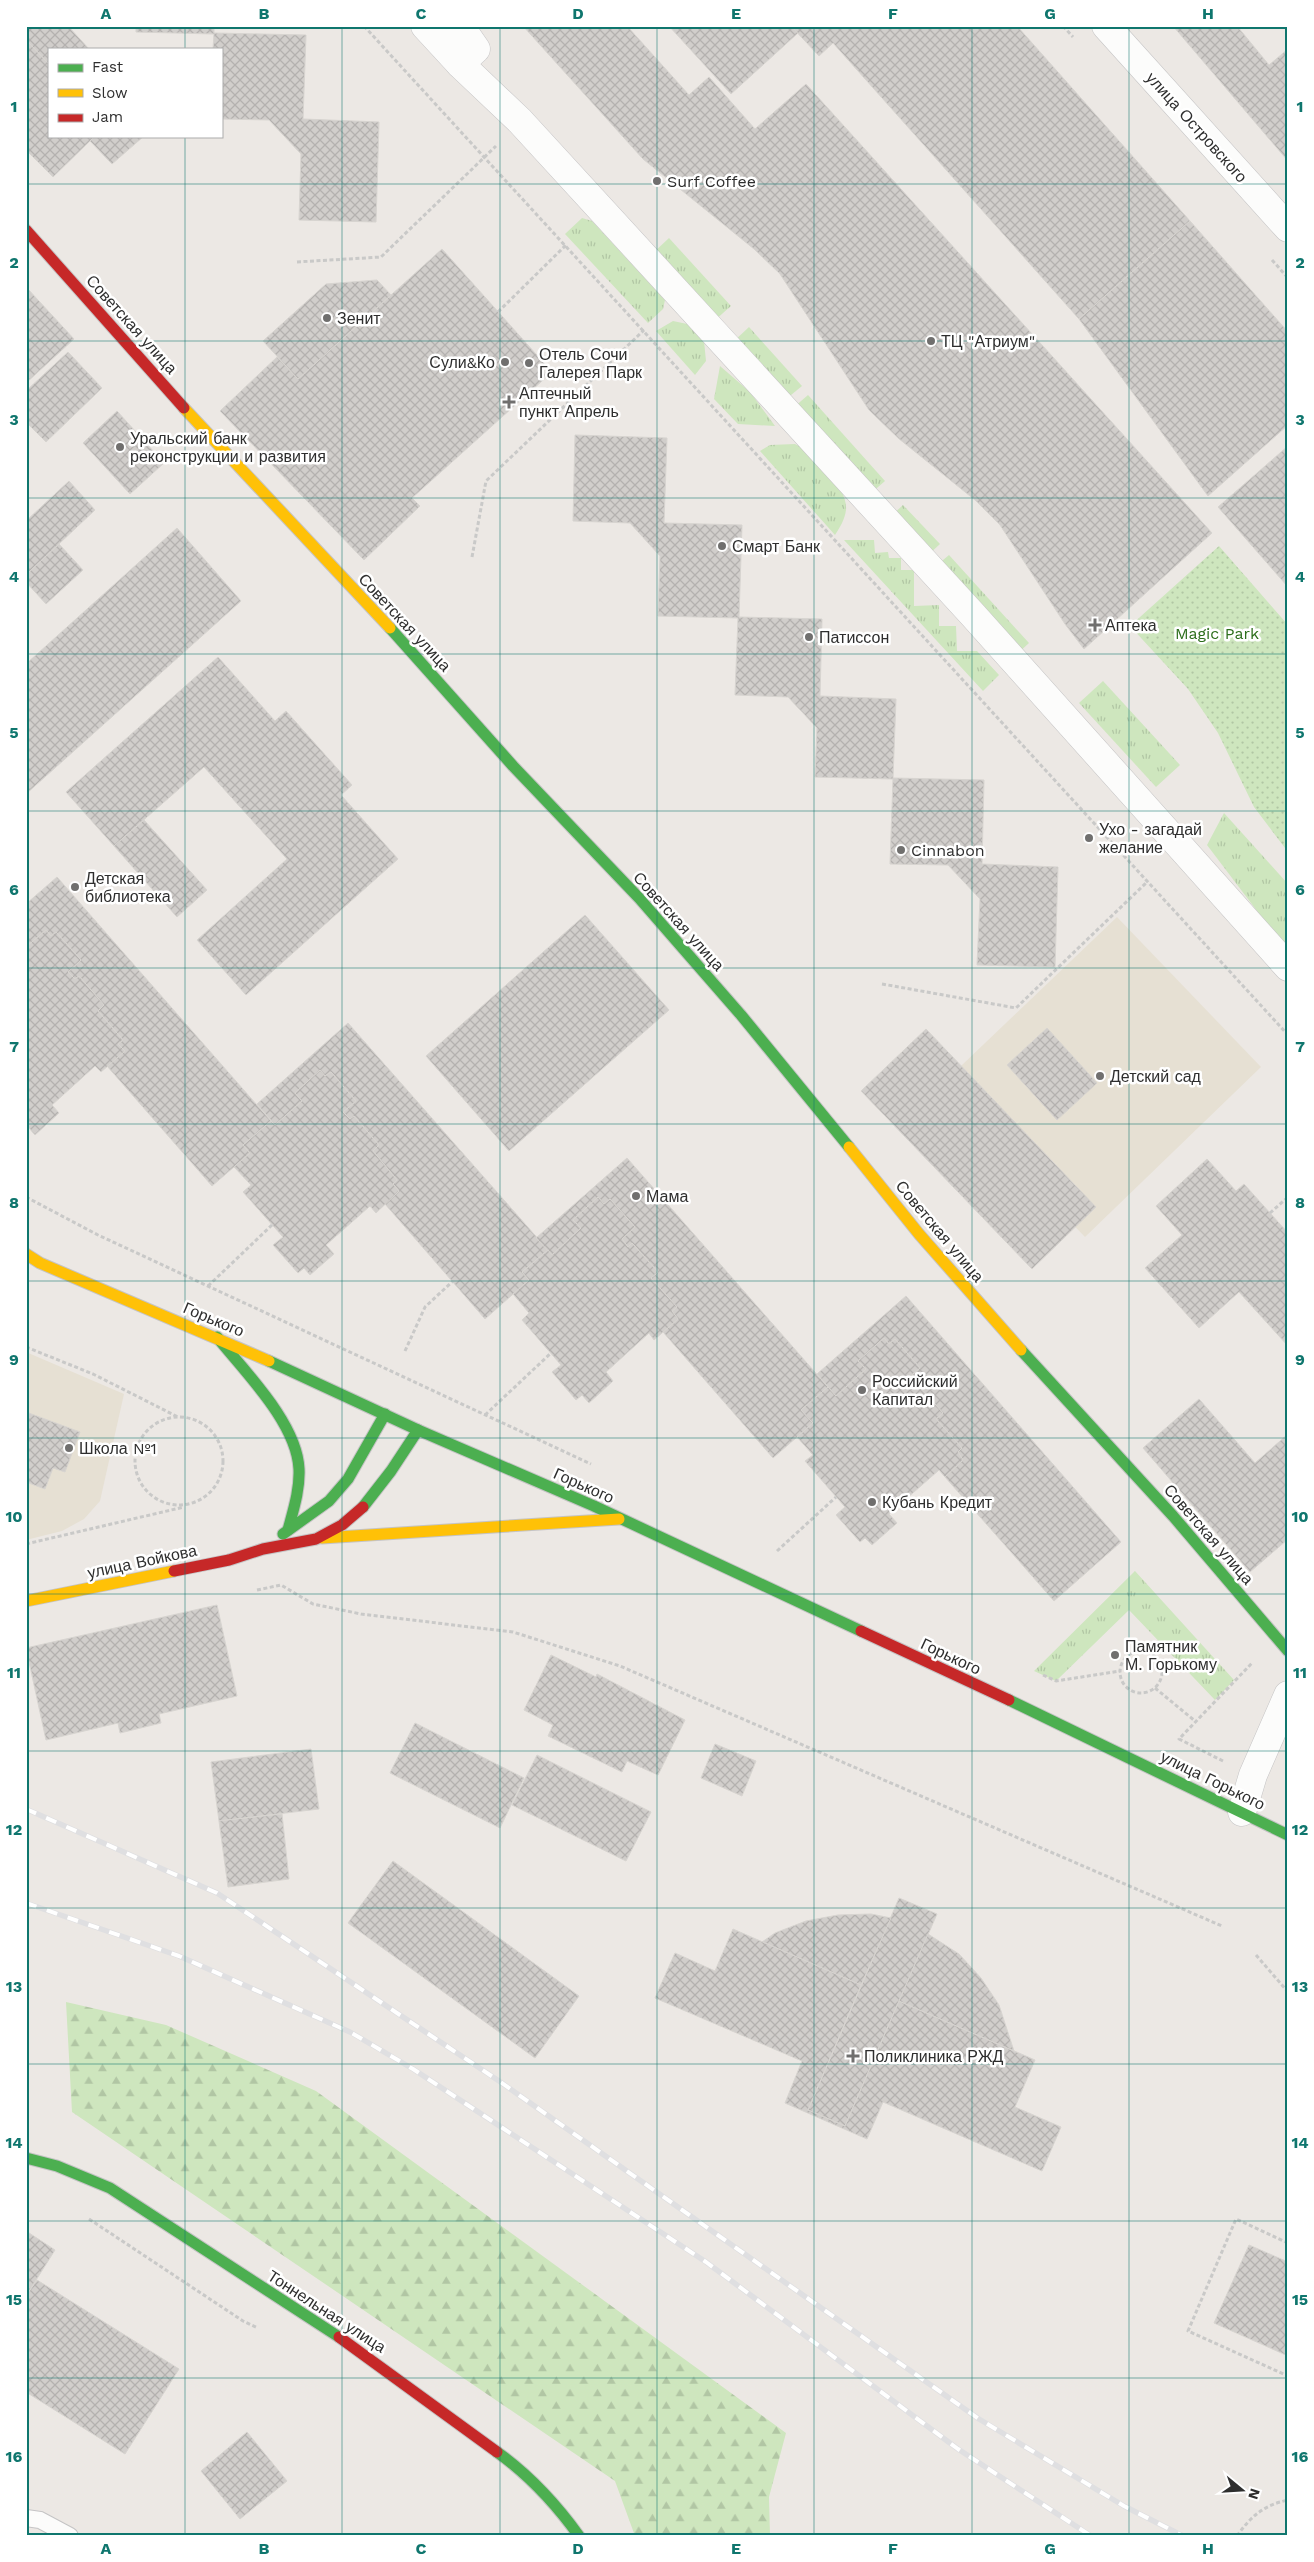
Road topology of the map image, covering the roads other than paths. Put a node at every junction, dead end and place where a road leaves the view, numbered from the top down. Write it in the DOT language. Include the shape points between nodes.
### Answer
graph roads {
  1 [pos="425,26"];
  2 [pos="460,26"];
  3 [pos="1106,26"];
  4 [pos="460,64"];
  5 [pos="1288,228"];
  6 [pos="26,230"];
  7 [pos="1288,967"];
  8 [pos="26,1254"];
  9 [pos="217,1337"];
  10 [pos="385,1414"];
  11 [pos="418,1430"];
  12 [pos="619,1519"];
  13 [pos="288,1530"];
  14 [pos="316,1539"];
  15 [pos="263,1549"];
  16 [pos="26,1601"];
  17 [pos="1288,1650"];
  18 [pos="1288,1695"];
  19 [pos="1124,1754"];
  20 [pos="1242,1812"];
  21 [pos="1288,1835"];
  22 [pos="26,2158"];
  23 [pos="26,2518"];
  24 [pos="70,2536"];
  25 [pos="580,2536"];
  1 -- 4 [label="street"];
  2 -- 4 [label="street" via="476,49"];
  3 -- 5 [label="street, улица Островского"];
  4 -- 7 [label="street" via="520,121 973,615"];
  6 -- 17 [label="main road, Советская улица" via="219,447 391,629 671,935 742,1015 919,1234 1173,1516"];
  8 -- 9 [label="main road, Горького" via="40,1263"];
  9 -- 10 [label="main road, Горького"];
  9 -- 13 [label="main road" via="283,1423 296,1448 300,1468"];
  10 -- 11 [label="main road, Горького"];
  10 -- 13 [label="main road" via="348,1479 329,1501"];
  11 -- 12 [label="main road, Горького"];
  11 -- 14 [label="main road" via="392,1471 361,1509 342,1525"];
  12 -- 14 [label="main road"];
  12 -- 19 [label="main road, Горького"];
  13 -- 15 [label="main road"];
  14 -- 15 [label="main road"];
  15 -- 16 [label="main road, улица Войкова" via="229,1560"];
  18 -- 20 [label="street" via="1253,1775"];
  19 -- 20 [label="main road, улица Горького"];
  20 -- 21 [label="main road, улица Горького"];
  22 -- 25 [label="main road, Тоннельная улица" via="57,2166 110,2188 365,2354 517,2466"];
  23 -- 24 [label="lane" via="40,2520"];
}
